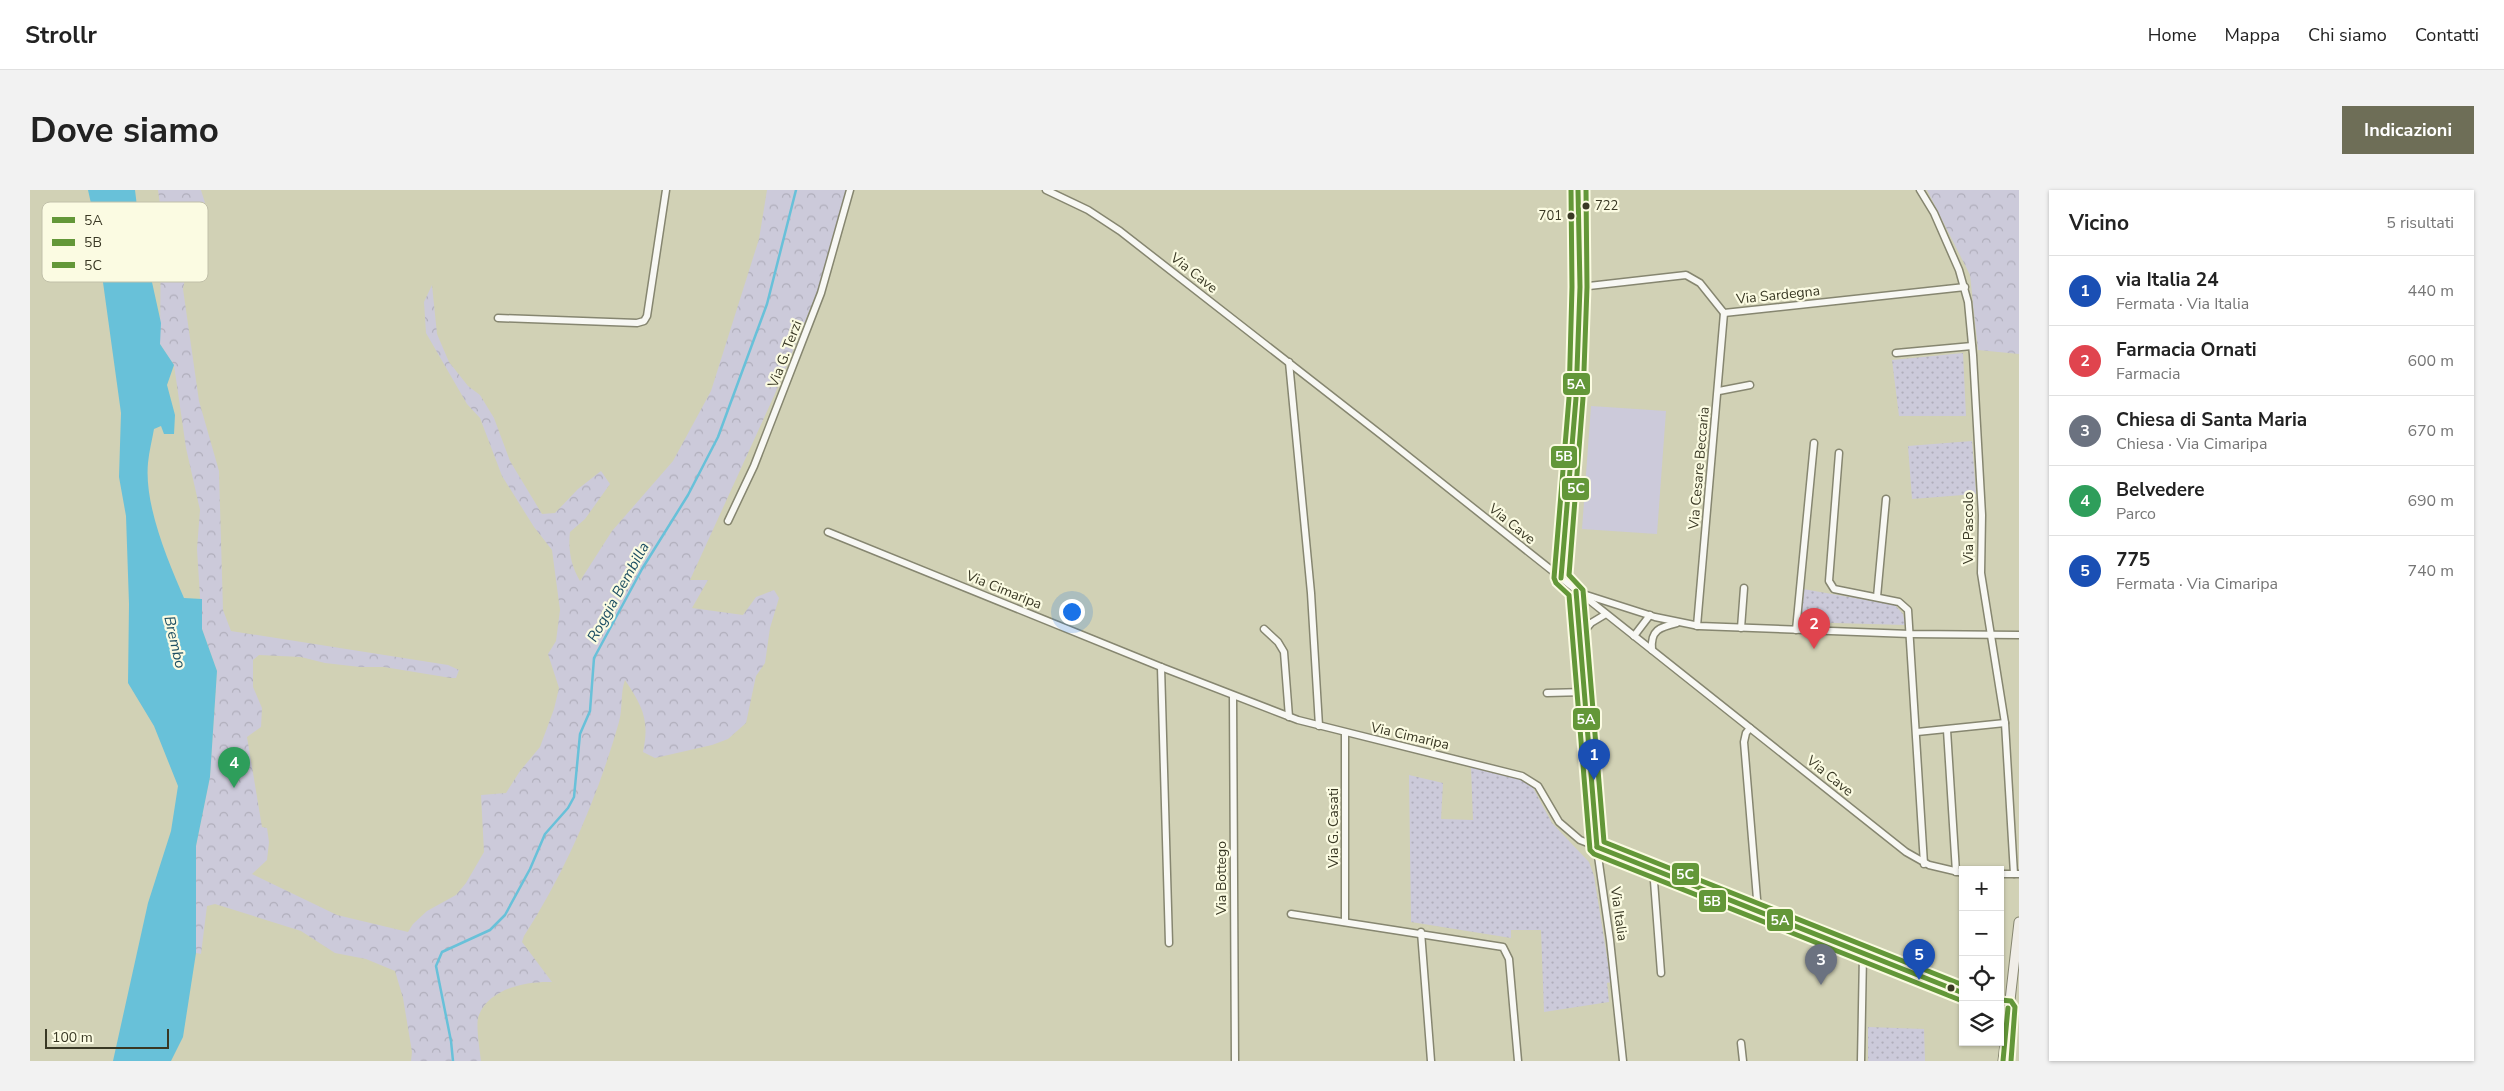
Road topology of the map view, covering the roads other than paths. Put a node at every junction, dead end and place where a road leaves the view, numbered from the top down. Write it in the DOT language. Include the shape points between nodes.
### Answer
graph roads {
  1 [pos="666,190"];
  2 [pos="850,190"];
  3 [pos="1046,190"];
  4 [pos="1578,190"];
  5 [pos="1920,190"];
  6 [pos="1580,287"];
  7 [pos="1965,288"];
  8 [pos="1724,313"];
  9 [pos="498,318"];
  10 [pos="1972,346"];
  11 [pos="1896,353"];
  12 [pos="1289,362"];
  13 [pos="1750,385"];
  14 [pos="1718,391"];
  15 [pos="1814,442"];
  16 [pos="1839,453"];
  17 [pos="1886,499"];
  18 [pos="728,521"];
  19 [pos="828,532"];
  20 [pos="1561,578"];
  21 [pos="1744,588"];
  22 [pos="1578,592"];
  23 [pos="1877,597"];
  24 [pos="1606,614"];
  25 [pos="1650,615"];
  26 [pos="1679,622"];
  27 [pos="1697,626"];
  28 [pos="1741,628"];
  29 [pos="1264,629"];
  30 [pos="1796,630"];
  31 [pos="1910,634"];
  32 [pos="2019,634"];
  33 [pos="1991,635"];
  34 [pos="1580,636"];
  35 [pos="1634,636"];
  36 [pos="1652,650"];
  37 [pos="1161,667"];
  38 [pos="1585,692"];
  39 [pos="1546,693"];
  40 [pos="1233,696"];
  41 [pos="1289,717"];
  42 [pos="2005,724"];
  43 [pos="1319,726"];
  44 [pos="1750,728"];
  45 [pos="1947,730"];
  46 [pos="1917,732"];
  47 [pos="1345,733"];
  48 [pos="1597,847"];
  49 [pos="1924,864"];
  50 [pos="1653,868"];
  51 [pos="1959,873"];
  52 [pos="2004,874"];
  53 [pos="2017,874"];
  54 [pos="1758,911"];
  55 [pos="1291,914"];
  56 [pos="1346,922"];
  57 [pos="2019,922"];
  58 [pos="1421,932"];
  59 [pos="1169,943"];
  60 [pos="1863,955"];
  61 [pos="1661,973"];
  62 [pos="1959,991"];
  63 [pos="2004,1008"];
  64 [pos="1741,1043"];
  65 [pos="2003,1046"];
  66 [pos="1235,1061"];
  67 [pos="1431,1061"];
  68 [pos="1518,1061"];
  69 [pos="1623,1061"];
  70 [pos="1743,1061"];
  71 [pos="1861,1061"];
  72 [pos="2003,1061"];
  1 -- 9 [label="street" via="644,321 637,324"];
  2 -- 18 [label="street, Via G. Terzi" via="818,302 754,466"];
  3 -- 12 [label="street, Via Cave" via="1115,227"];
  4 -- 6 [label="street"];
  5 -- 7 [label="street, Via Pascolo" via="1936,217"];
  6 -- 8 [label="street, Via Sardegna" via="1686,275 1700,283"];
  6 -- 20 [label="street" via="1576,398"];
  7 -- 8 [label="street, Via Sardegna"];
  7 -- 10 [label="street, Via Pascolo"];
  8 -- 14 [label="street, Via Cesare Beccaria"];
  10 -- 11 [label="street"];
  10 -- 33 [label="street, Via Pascolo" via="1982,515 1981,573"];
  12 -- 20 [label="street, Via Cave"];
  12 -- 43 [label="street" via="1311,593"];
  13 -- 14 [label="street"];
  14 -- 27 [label="street, Via Cesare Beccaria"];
  15 -- 30 [label="street"];
  16 -- 23 [label="street" via="1829,584 1834,589"];
  17 -- 23 [label="street"];
  19 -- 37 [label="street, Via Cimaripa"];
  20 -- 22 [label="street, Via Cave"];
  21 -- 28 [label="street"];
  22 -- 24 [label="street, Via Cave"];
  22 -- 25 [label="street"];
  22 -- 34 [label="street, Via Italia"];
  23 -- 31 [label="street" via="1906,606"];
  24 -- 34 [label="street" via="1591,623"];
  24 -- 35 [label="street, Via Cave"];
  25 -- 26 [label="street"];
  25 -- 35 [label="street"];
  26 -- 27 [label="street"];
  26 -- 36 [label="street" via="1654,632"];
  27 -- 28 [label="street"];
  28 -- 30 [label="street"];
  29 -- 41 [label="street" via="1277,640 1284,652"];
  30 -- 31 [label="street"];
  31 -- 33 [label="street"];
  31 -- 46 [label="street"];
  32 -- 33 [label="street"];
  33 -- 42 [label="street, Via Pascolo"];
  34 -- 38 [label="street, Via Italia"];
  35 -- 36 [label="street, Via Cave"];
  36 -- 44 [label="street, Via Cave"];
  37 -- 40 [label="street, Via Cimaripa"];
  37 -- 59 [label="street"];
  38 -- 39 [label="street"];
  38 -- 48 [label="street, Via Italia"];
  40 -- 41 [label="street, Via Cimaripa"];
  40 -- 66 [label="street, Via Bottego"];
  41 -- 43 [label="street, Via Cimaripa"];
  42 -- 45 [label="street"];
  42 -- 53 [label="street, Via Pascolo"];
  43 -- 47 [label="street, Via Cimaripa"];
  44 -- 49 [label="street, Via Cave"];
  44 -- 54 [label="street" via="1744,742"];
  45 -- 46 [label="street"];
  45 -- 51 [label="street"];
  46 -- 49 [label="street"];
  47 -- 48 [label="street, Via Cimaripa" via="1525,777 1540,788 1564,829"];
  47 -- 56 [label="street, Via G. Casati"];
  48 -- 50 [label="street, Via Cimaripa"];
  48 -- 69 [label="street, Via Italia"];
  49 -- 51 [label="street, Via Cave"];
  50 -- 54 [label="street, Via Cimaripa"];
  50 -- 61 [label="street"];
  52 -- 53 [label="street"];
  54 -- 60 [label="street, Via Cimaripa"];
  55 -- 56 [label="street"];
  56 -- 58 [label="street"];
  57 -- 63 [label="street"];
  58 -- 67 [label="street"];
  58 -- 68 [label="street" via="1495,944 1506,951"];
  60 -- 62 [label="street, Via Cimaripa"];
  60 -- 71 [label="street"];
  64 -- 70 [label="street"];
  65 -- 72 [label="street"];
}
